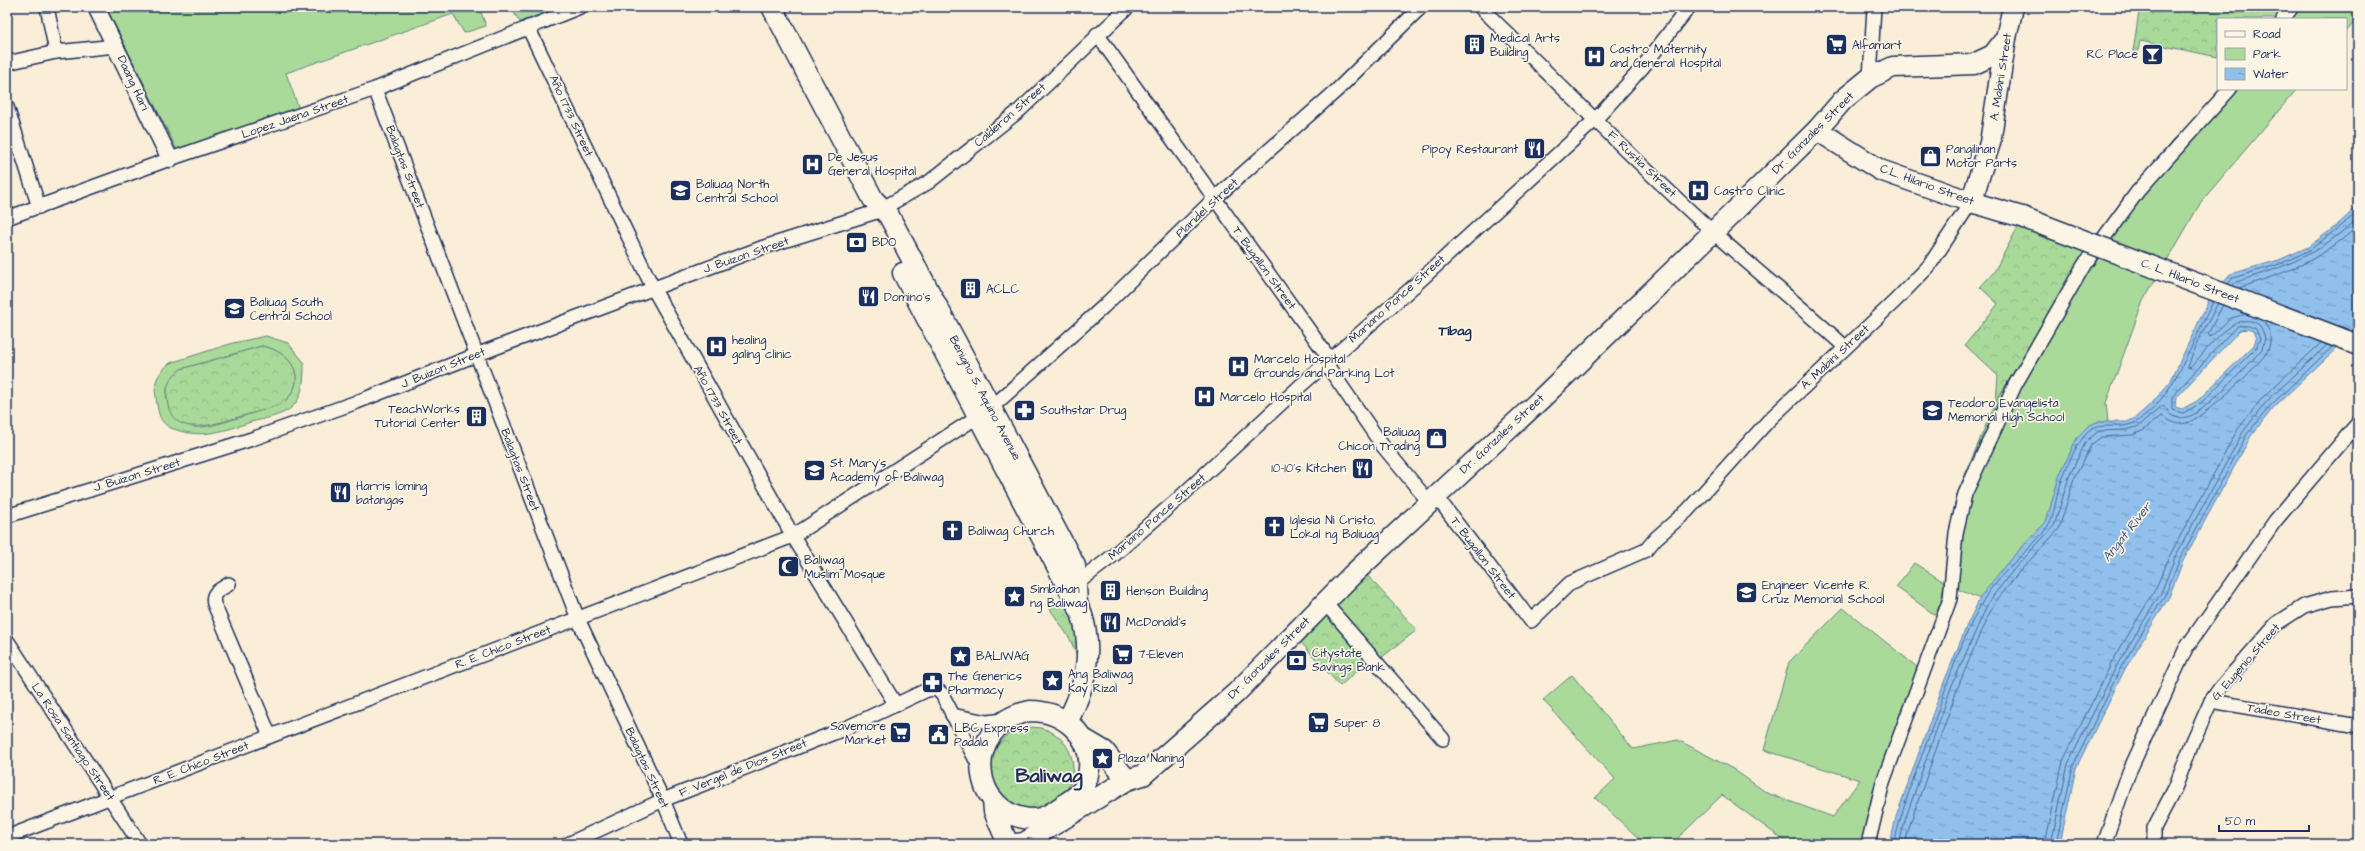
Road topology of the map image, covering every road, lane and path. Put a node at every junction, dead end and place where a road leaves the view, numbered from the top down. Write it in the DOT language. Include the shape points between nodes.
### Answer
graph roads {
  1 [pos="47,7"];
  2 [pos="96,7"];
  3 [pos="580,7"];
  4 [pos="772,7"];
  5 [pos="1128,7"];
  6 [pos="1421,7"];
  7 [pos="1480,7"];
  8 [pos="1689,7"];
  9 [pos="1874,7"];
  10 [pos="2013,7"];
  11 [pos="2292,7"];
  12 [pos="2284,18"];
  13 [pos="528,26"];
  14 [pos="1097,34"];
  15 [pos="2006,38"];
  16 [pos="116,46"];
  17 [pos="56,52"];
  18 [pos="7,63"];
  19 [pos="1870,78"];
  20 [pos="375,90"];
  21 [pos="2229,90"];
  22 [pos="7,107"];
  23 [pos="1596,119"];
  24 [pos="1817,130"];
  25 [pos="170,159"];
  26 [pos="1214,199"];
  27 [pos="1971,202"];
  28 [pos="39,207"];
  29 [pos="877,207"];
  30 [pos="2022,217"];
  31 [pos="7,218"];
  32 [pos="1712,231"];
  33 [pos="653,288"];
  34 [pos="2358,344"];
  35 [pos="1845,347"];
  36 [pos="476,355"];
  37 [pos="1328,361"];
  38 [pos="984,411"];
  39 [pos="2358,423"];
  40 [pos="1432,499"];
  41 [pos="7,516"];
  42 [pos="792,536"];
  43 [pos="229,584"];
  44 [pos="1074,593"];
  45 [pos="2358,596"];
  46 [pos="1325,603"];
  47 [pos="578,619"];
  48 [pos="1531,621"];
  49 [pos="7,640"];
  50 [pos="2211,701"];
  51 [pos="896,705"];
  52 [pos="952,715"];
  53 [pos="1004,720"];
  54 [pos="1067,722"];
  55 [pos="2358,726"];
  56 [pos="270,736"];
  57 [pos="1082,738"];
  58 [pos="1443,739"];
  59 [pos="981,770"];
  60 [pos="1127,780"];
  61 [pos="110,797"];
  62 [pos="663,800"];
  63 [pos="993,800"];
  64 [pos="1044,816"];
  65 [pos="7,837"];
  66 [pos="140,844"];
  67 [pos="568,844"];
  68 [pos="681,844"];
  69 [pos="1008,844"];
  70 [pos="1016,844"];
  71 [pos="1868,844"];
  72 [pos="2104,844"];
  73 [pos="2154,844"];
  1 -- 17 [label="street"];
  2 -- 16 [label="street, Daang Hari"];
  3 -- 13 [label="street, Lopez Jaena Street"];
  4 -- 29 [label="main road, Benigno S. Aquino Avenue"];
  5 -- 14 [label="street, Calderon Street"];
  6 -- 26 [label="street, Plaridel Street" via="1336,92"];
  7 -- 23 [label="street, F. Rustia Street"];
  8 -- 23 [label="street, Mariano Ponce Street" via="1642,68"];
  9 -- 19 [label="street"];
  10 -- 15 [label="main road, A. Mabini Street"];
  11 -- 12 [label="street"];
  13 -- 20 [label="street, Lopez Jaena Street"];
  13 -- 33 [label="street, Año 1733 Street"];
  14 -- 26 [label="street, T. Bugallon Street"];
  14 -- 29 [label="street, Calderon Street" via="1020,110 929,182"];
  15 -- 19 [label="main road, Dr. Gonzales Street" via="1993,54 1974,64 1893,67"];
  15 -- 27 [label="main road, A. Mabini Street" via="1990,142"];
  16 -- 17 [label="street"];
  16 -- 25 [label="street, Daang Hari"];
  17 -- 18 [label="street"];
  19 -- 24 [label="main road, Dr. Gonzales Street" via="1843,100"];
  20 -- 25 [label="street, Lopez Jaena Street"];
  20 -- 36 [label="street, Balagtas Street"];
  21 -- 71 [label="street" via="2138,191 2084,265 2014,385 1965,494 1956,533 1950,599 1883,782"];
  22 -- 28 [label="street"];
  23 -- 32 [label="street, F. Rustia Street"];
  23 -- 37 [label="street, Mariano Ponce Street"];
  24 -- 27 [label="main road, C.L. Hilario Street" via="1880,170"];
  24 -- 32 [label="main road, Dr. Gonzales Street"];
  25 -- 28 [label="street, Lopez Jaena Street"];
  26 -- 37 [label="street, T. Bugallon Street" via="1326,354"];
  26 -- 38 [label="street, Plaridel Street" via="1103,307"];
  27 -- 30 [label="main road, C.L. Hilario Street"];
  27 -- 35 [label="street, A. Mabini Street" via="1929,266"];
  28 -- 31 [label="street, Lopez Jaena Street"];
  29 -- 33 [label="street, J. Buizon Street"];
  29 -- 38 [label="main road, Benigno S. Aquino Avenue" via="877,223"];
  30 -- 34 [label="main road, C. L. Hilario Street, bridge"];
  32 -- 35 [label="street, F. Rustia Street" via="1766,280 1804,308"];
  32 -- 40 [label="main road, Dr. Gonzales Street" via="1542,398"];
  33 -- 36 [label="street, J. Buizon Street"];
  33 -- 42 [label="street, Año 1733 Street"];
  35 -- 48 [label="street, A. Mabini Street" via="1769,420 1688,511 1646,550 1570,583"];
  36 -- 41 [label="street, J. Buizon Street" via="357,402 252,439"];
  36 -- 47 [label="street, Balagtas Street"];
  37 -- 40 [label="street, T. Bugallon Street" via="1329,368 1382,445"];
  37 -- 44 [label="street, Mariano Ponce Street"];
  38 -- 42 [label="street, R. E. Chico Street"];
  38 -- 44 [label="main road, Benigno S. Aquino Avenue"];
  39 -- 72 [label="street" via="2275,521 2186,648 2130,772"];
  40 -- 46 [label="main road, Dr. Gonzales Street"];
  40 -- 48 [label="street, T. Bugallon Street"];
  42 -- 47 [label="street, R. E. Chico Street"];
  42 -- 51 [label="street, Año 1733 Street"];
  43 -- 56 [label="street" via="212,597"];
  44 -- 54 [label="main road, Benigno S. Aquino Avenue" via="1086,627 1088,654 1080,698"];
  45 -- 50 [label="street, G. Eugenio Street" via="2332,598 2304,606 2276,624"];
  46 -- 58 [label="street"];
  46 -- 60 [label="main road, Dr. Gonzales Street" via="1190,735 1143,775"];
  47 -- 56 [label="street, R. E. Chico Street"];
  47 -- 62 [label="street, Balagtas Street"];
  49 -- 61 [label="street, La Rosa Santiago Street"];
  50 -- 55 [label="street, Tadeo Street"];
  50 -- 73 [label="street, G. Eugenio Street" via="2175,788 2154,828"];
  51 -- 52 [label="street" via="927,690 936,689 942,694"];
  51 -- 62 [label="street, F. Vergel de Dios Street" via="844,729"];
  52 -- 53 [label="street" via="987,722"];
  52 -- 59 [label="street"];
  53 -- 54 [label="main road" via="1020,713 1040,711 1056,715"];
  53 -- 59 [label="main road" via="985,744"];
  54 -- 57 [label="main road"];
  56 -- 61 [label="street, R. E. Chico Street"];
  57 -- 60 [label="main road" via="1104,751"];
  57 -- 64 [label="main road" via="1090,760 1085,785 1073,799"];
  59 -- 63 [label="main road" via="985,786"];
  60 -- 70 [label="main road, Dr. Gonzales Street" via="1024,843"];
  61 -- 65 [label="street, R. E. Chico Street"];
  61 -- 66 [label="street, La Rosa Santiago Street"];
  62 -- 67 [label="street, F. Vergel de Dios Street"];
  62 -- 68 [label="street, Balagtas Street"];
  63 -- 64 [label="main road" via="1019,816 1036,819"];
  63 -- 69 [label="main road" via="994,811"];
  64 -- 69 [label="main road" via="1018,833"];
}
